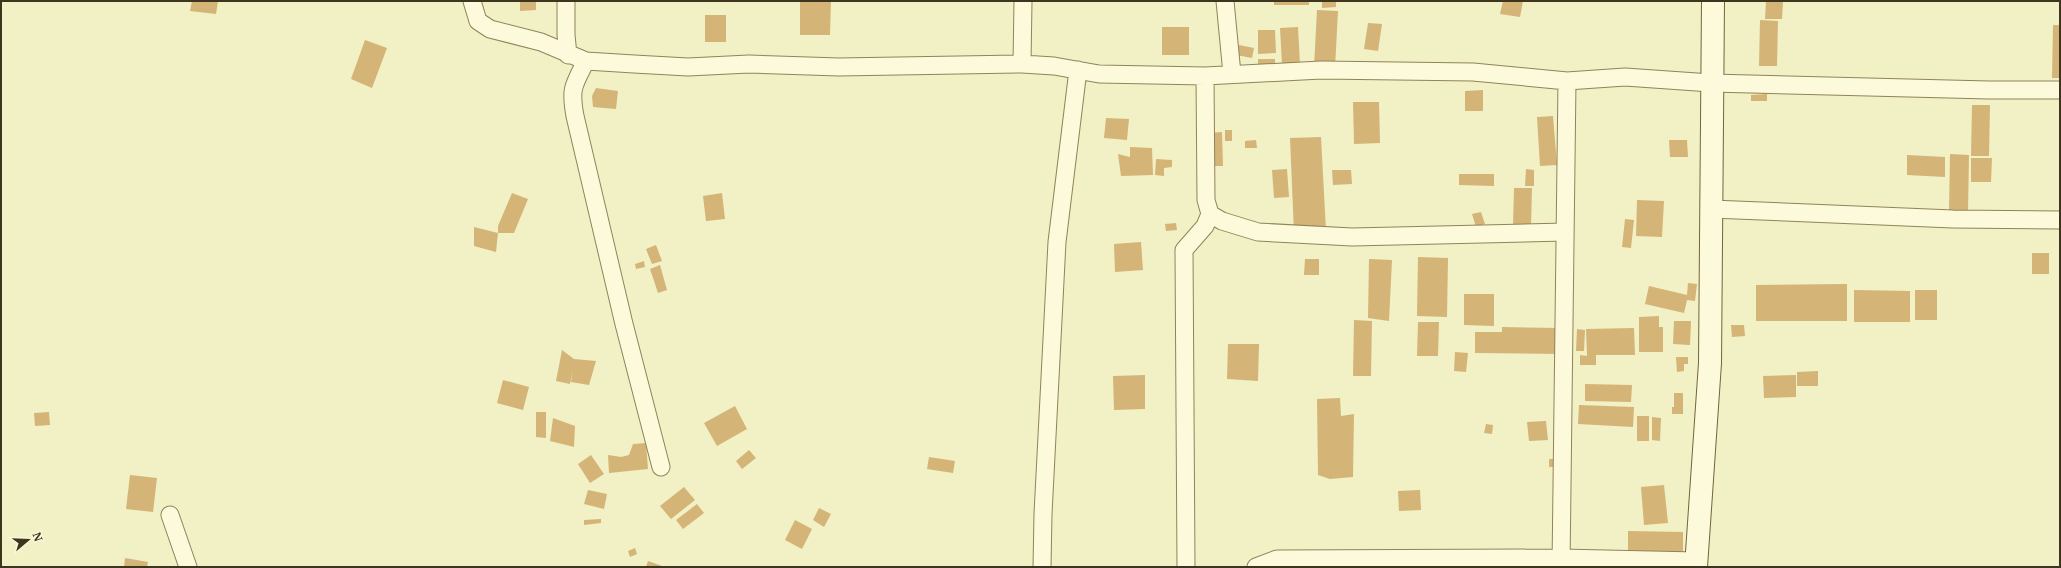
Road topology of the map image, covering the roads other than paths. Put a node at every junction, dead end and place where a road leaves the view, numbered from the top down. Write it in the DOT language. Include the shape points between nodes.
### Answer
graph roads {
  1 [pos="472,1"];
  2 [pos="566,1"];
  3 [pos="1023,1"];
  4 [pos="1225,1"];
  5 [pos="1713,1"];
  6 [pos="568,55"];
  7 [pos="586,61"];
  8 [pos="1022,64"];
  9 [pos="1078,70"];
  10 [pos="1232,74"];
  11 [pos="1205,76"];
  12 [pos="1567,81"];
  13 [pos="1712,83"];
  14 [pos="2060,90"];
  15 [pos="1711,209"];
  16 [pos="1210,214"];
  17 [pos="2060,220"];
  18 [pos="1565,232"];
  19 [pos="661,467"];
  20 [pos="170,515"];
  21 [pos="1561,562"];
  22 [pos="1696,564"];
  23 [pos="188,567"];
  24 [pos="1042,567"];
  25 [pos="1186,567"];
  26 [pos="1256,567"];
  1 -- 6 [label="street" via="478,21 490,29 541,42"];
  2 -- 6 [label="street"];
  3 -- 8 [label="street"];
  4 -- 10 [label="street"];
  5 -- 13 [label="main road"];
  6 -- 7 [label="street"];
  7 -- 8 [label="street" via="688,67 749,64 839,67"];
  7 -- 19 [label="street" via="573,88 574,111"];
  8 -- 9 [label="street"];
  9 -- 11 [label="street" via="1099,74"];
  9 -- 24 [label="street" via="1057,242"];
  10 -- 11 [label="street"];
  10 -- 12 [label="street" via="1321,70 1472,72"];
  11 -- 16 [label="street" via="1206,200"];
  12 -- 13 [label="street" via="1624,77"];
  12 -- 18 [label="street"];
  13 -- 14 [label="street"];
  13 -- 15 [label="main road"];
  15 -- 17 [label="street" via="1953,219"];
  15 -- 22 [label="main road" via="1710,363"];
  16 -- 18 [label="street" via="1222,221 1258,232 1352,237"];
  16 -- 25 [label="street" via="1205,226 1184,250"];
  18 -- 21 [label="street"];
  20 -- 23 [label="street"];
  21 -- 22 [label="street"];
  21 -- 26 [label="street" via="1277,559"];
}
